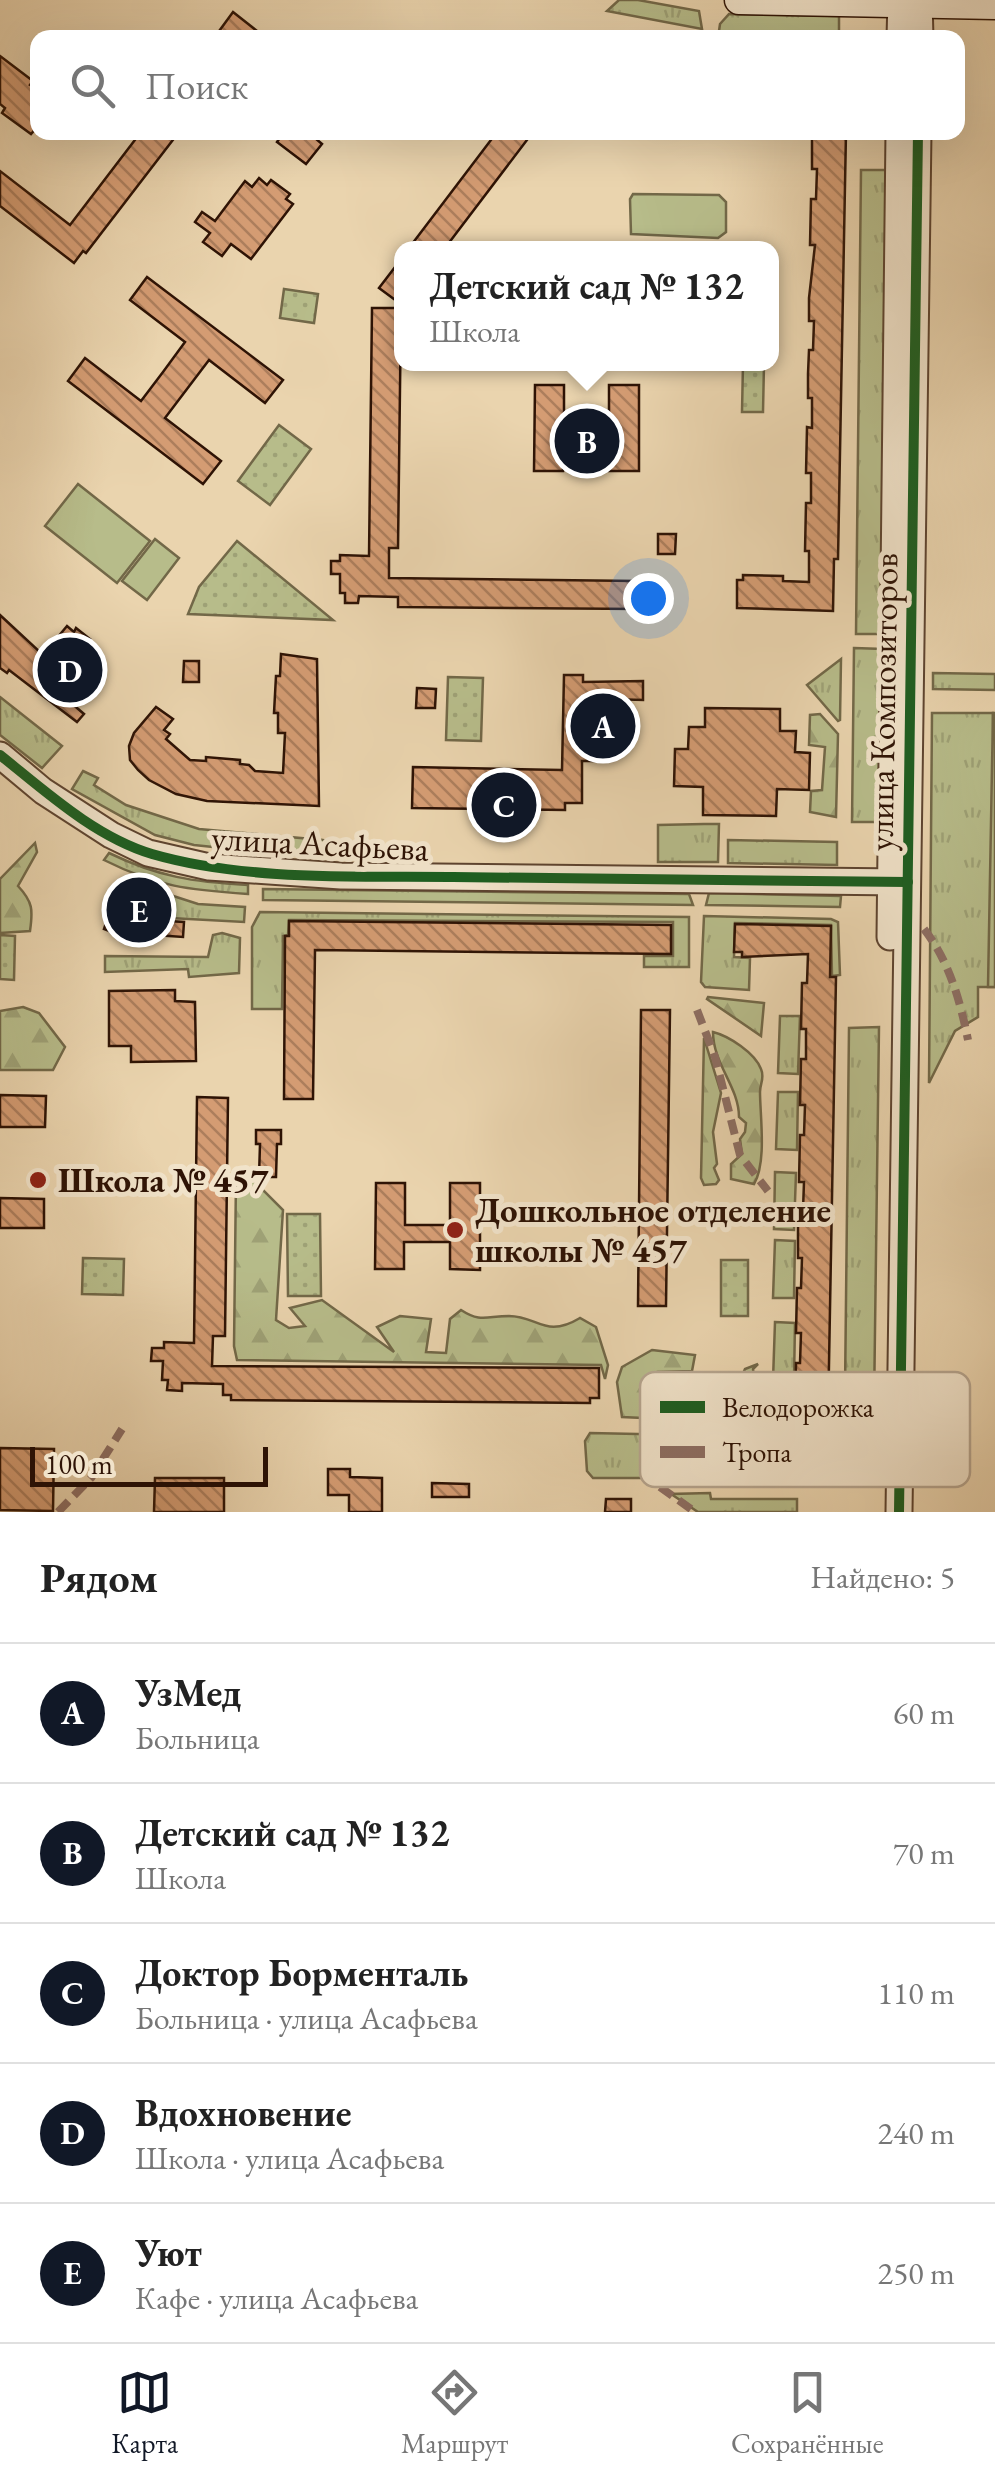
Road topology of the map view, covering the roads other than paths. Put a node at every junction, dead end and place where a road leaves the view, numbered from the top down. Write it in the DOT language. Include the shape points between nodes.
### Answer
graph roads {
  1 [pos="739,0"];
  2 [pos="910,2"];
  3 [pos="995,5"];
  4 [pos="902,30"];
  5 [pos="918,30"];
  6 [pos="899,140"];
  7 [pos="918,140"];
  8 [pos="0,754"];
  9 [pos="899,882"];
  10 [pos="886,1372"];
  11 [pos="899,1372"];
  12 [pos="883,1487"];
  13 [pos="882,1512"];
  1 -- 2 [label="main road"];
  2 -- 3 [label="main road"];
  2 -- 4 [label="street"];
  2 -- 5 [label="street"];
  6 -- 9 [label="street, улица Композиторов"];
  7 -- 9 [label="street, улица Композиторов"];
  8 -- 9 [label="street, улица Асафьева" via="111,834 148,853 209,867 341,876"];
  9 -- 10 [label="street, улица Композиторов"];
  9 -- 11 [label="street, улица Композиторов"];
  12 -- 13 [label="street, улица Композиторов"];
}
